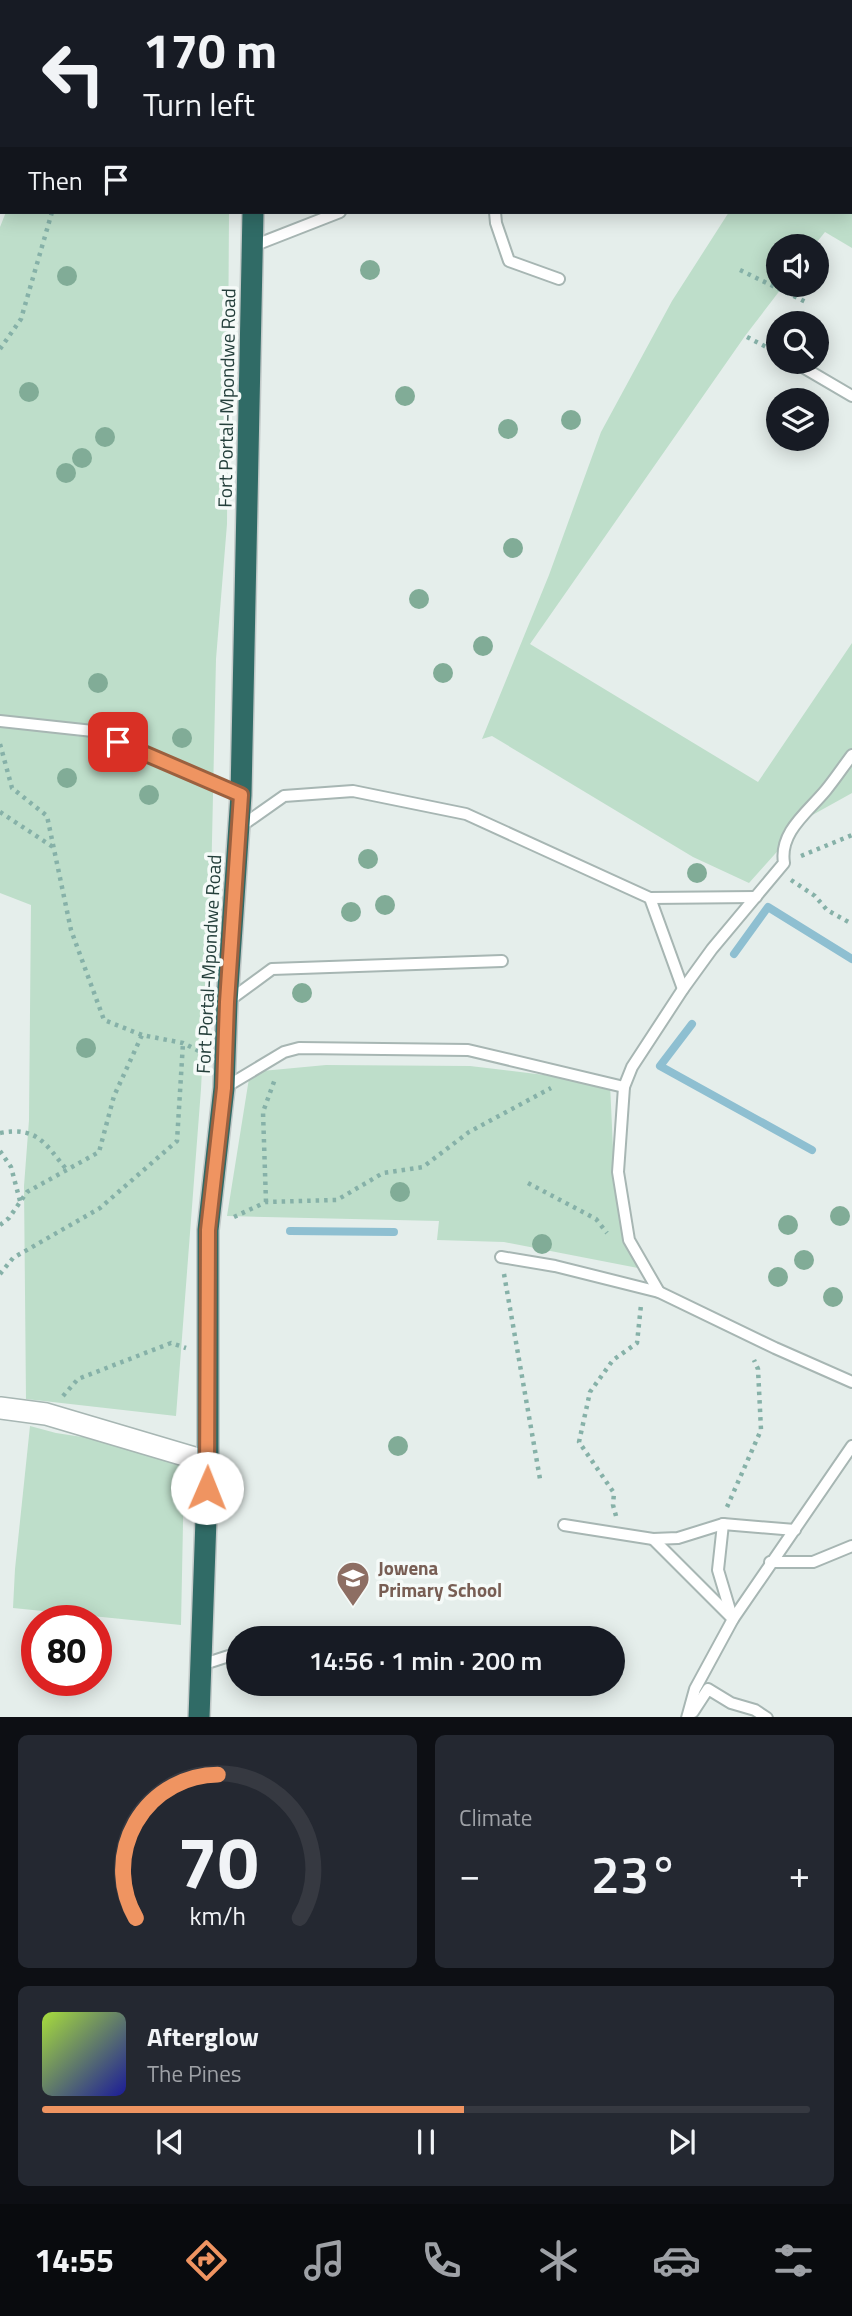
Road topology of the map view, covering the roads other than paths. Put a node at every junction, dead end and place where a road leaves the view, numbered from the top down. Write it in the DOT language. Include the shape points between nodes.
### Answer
graph roads {
  1 [pos="253,214"];
  2 [pos="335,214"];
  3 [pos="495,214"];
  4 [pos="253,246"];
  5 [pos="559,279"];
  6 [pos="814,374"];
  7 [pos="852,396"];
  8 [pos="0,720"];
  9 [pos="852,755"];
  10 [pos="241,795"];
  11 [pos="239,827"];
  12 [pos="756,897"];
  13 [pos="650,898"];
  14 [pos="502,961"];
  15 [pos="683,989"];
  16 [pos="227,1002"];
  17 [pos="624,1087"];
  18 [pos="224,1088"];
  19 [pos="501,1257"];
  20 [pos="659,1292"];
  21 [pos="852,1382"];
  22 [pos="0,1408"];
  23 [pos="852,1446"];
  24 [pos="208,1462"];
  25 [pos="723,1524"];
  26 [pos="564,1525"];
  27 [pos="796,1530"];
  28 [pos="653,1539"];
  29 [pos="852,1546"];
  30 [pos="770,1562"];
  31 [pos="733,1619"];
  32 [pos="226,1657"];
  33 [pos="200,1665"];
  34 [pos="199,1717"];
  35 [pos="688,1717"];
  36 [pos="767,1717"];
  1 -- 4 [label="highway, Fort Portal-Mpondwe Road"];
  2 -- 4 [label="lane"];
  3 -- 5 [label="lane" via="509,261"];
  4 -- 10 [label="highway, Fort Portal-Mpondwe Road"];
  6 -- 7 [label="lane"];
  8 -- 10 [label="lane" via="93,731"];
  9 -- 12 [label="lane" via="793,827 780,867"];
  10 -- 11 [label="highway, Fort Portal-Mpondwe Road"];
  11 -- 13 [label="lane" via="284,796 353,791 466,814"];
  11 -- 16 [label="highway, Fort Portal-Mpondwe Road"];
  12 -- 13 [label="lane"];
  12 -- 15 [label="lane"];
  13 -- 15 [label="lane"];
  14 -- 16 [label="lane" via="272,969"];
  15 -- 17 [label="lane"];
  16 -- 18 [label="highway, Fort Portal-Mpondwe Road"];
  17 -- 18 [label="lane" via="468,1050 299,1048 284,1052"];
  17 -- 20 [label="lane" via="618,1172 628,1240"];
  18 -- 24 [label="highway, Fort Portal-Mpondwe Road" via="208,1230"];
  19 -- 20 [label="lane"];
  20 -- 21 [label="lane"];
  22 -- 24 [label="street" via="46,1414"];
  23 -- 27 [label="lane"];
  24 -- 33 [label="highway, Fort Portal-Mpondwe Road"];
  25 -- 27 [label="lane"];
  25 -- 28 [label="lane" via="678,1538"];
  25 -- 31 [label="lane" via="718,1570"];
  26 -- 28 [label="lane"];
  27 -- 30 [label="lane"];
  28 -- 31 [label="lane"];
  29 -- 30 [label="lane" via="813,1562"];
  30 -- 31 [label="lane"];
  31 -- 35 [label="lane" via="695,1689"];
  32 -- 33 [label="lane"];
  33 -- 34 [label="highway, Fort Portal-Mpondwe Road"];
  35 -- 36 [label="lane" via="708,1689"];
}
